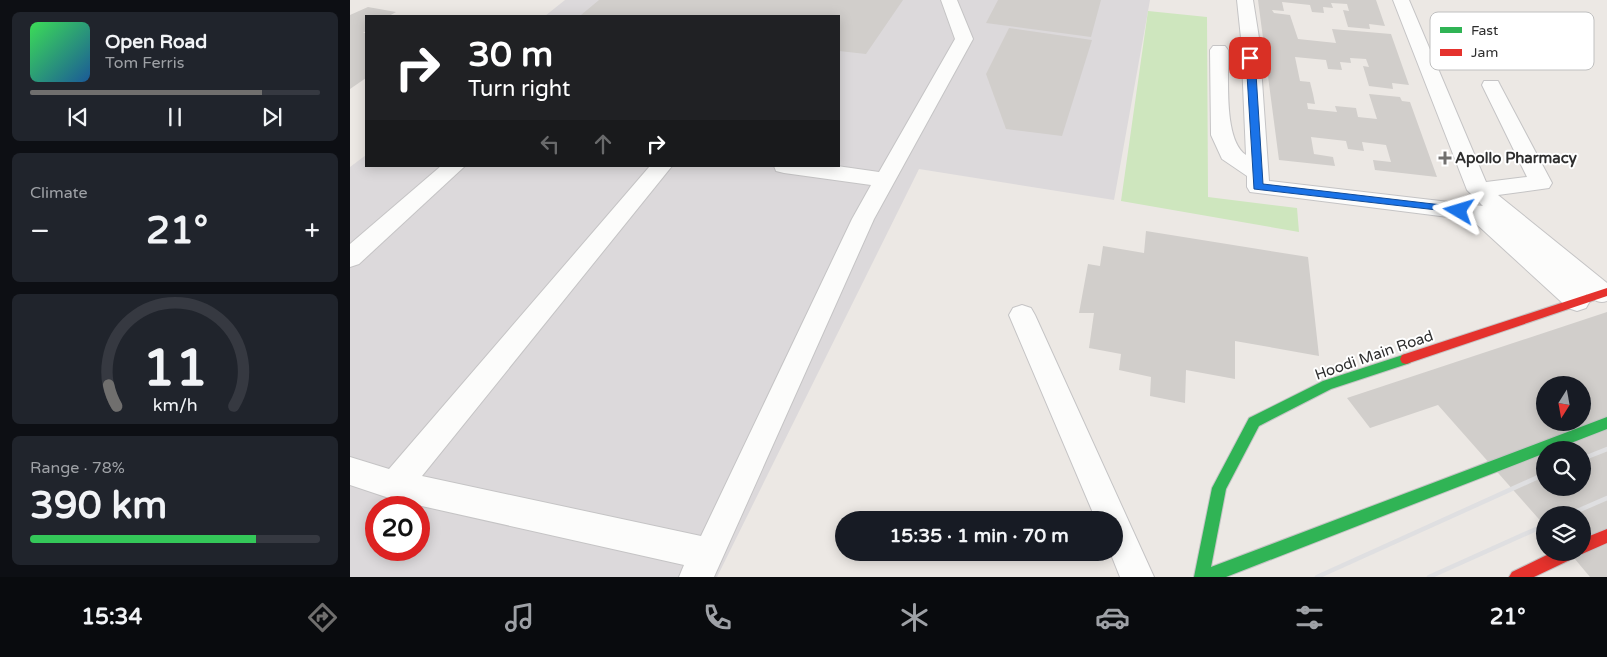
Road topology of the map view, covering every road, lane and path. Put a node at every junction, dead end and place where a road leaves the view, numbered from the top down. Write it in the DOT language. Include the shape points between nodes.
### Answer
graph roads {
  1 [pos="949,0"];
  2 [pos="1245,0"];
  3 [pos="1401,0"];
  4 [pos="1219,50"];
  5 [pos="1491,85"];
  6 [pos="454,167"];
  7 [pos="661,167"];
  8 [pos="791,167"];
  9 [pos="1256,173"];
  10 [pos="885,180"];
  11 [pos="1478,190"];
  12 [pos="1488,211"];
  13 [pos="350,258"];
  14 [pos="1605,292"];
  15 [pos="1576,301"];
  16 [pos="1022,316"];
  17 [pos="1607,422"];
  18 [pos="350,471"];
  19 [pos="395,485"];
  20 [pos="1108,511"];
  21 [pos="1607,536"];
  22 [pos="1591,543"];
  23 [pos="1123,545"];
  24 [pos="1551,561"];
  25 [pos="702,565"];
  26 [pos="1137,577"];
  27 [pos="1202,577"];
  28 [pos="1206,577"];
  29 [pos="1516,577"];
  1 -- 10 [label="lane" via="964,39"];
  2 -- 9 [label="lane" via="1250,38"];
  3 -- 11 [label="lane"];
  4 -- 9 [label="lane" via="1221,135 1229,154"];
  5 -- 11 [label="lane" via="1541,183"];
  6 -- 13 [label="lane"];
  7 -- 19 [label="lane"];
  8 -- 10 [label="lane"];
  9 -- 12 [label="lane" via="1258,187"];
  10 -- 25 [label="lane" via="859,228"];
  11 -- 12 [label="lane"];
  12 -- 14 [label="lane"];
  12 -- 15 [label="lane"];
  14 -- 15 [label="street, Hoodi Main Road"];
  15 -- 27 [label="street, Hoodi Main Road" via="1327,385 1254,422 1219,488"];
  16 -- 20 [label="lane"];
  17 -- 28 [label="street"];
  18 -- 19 [label="lane"];
  19 -- 25 [label="lane"];
  21 -- 22 [label="street"];
  23 -- 26 [label="lane"];
  24 -- 29 [label="street"];
}
